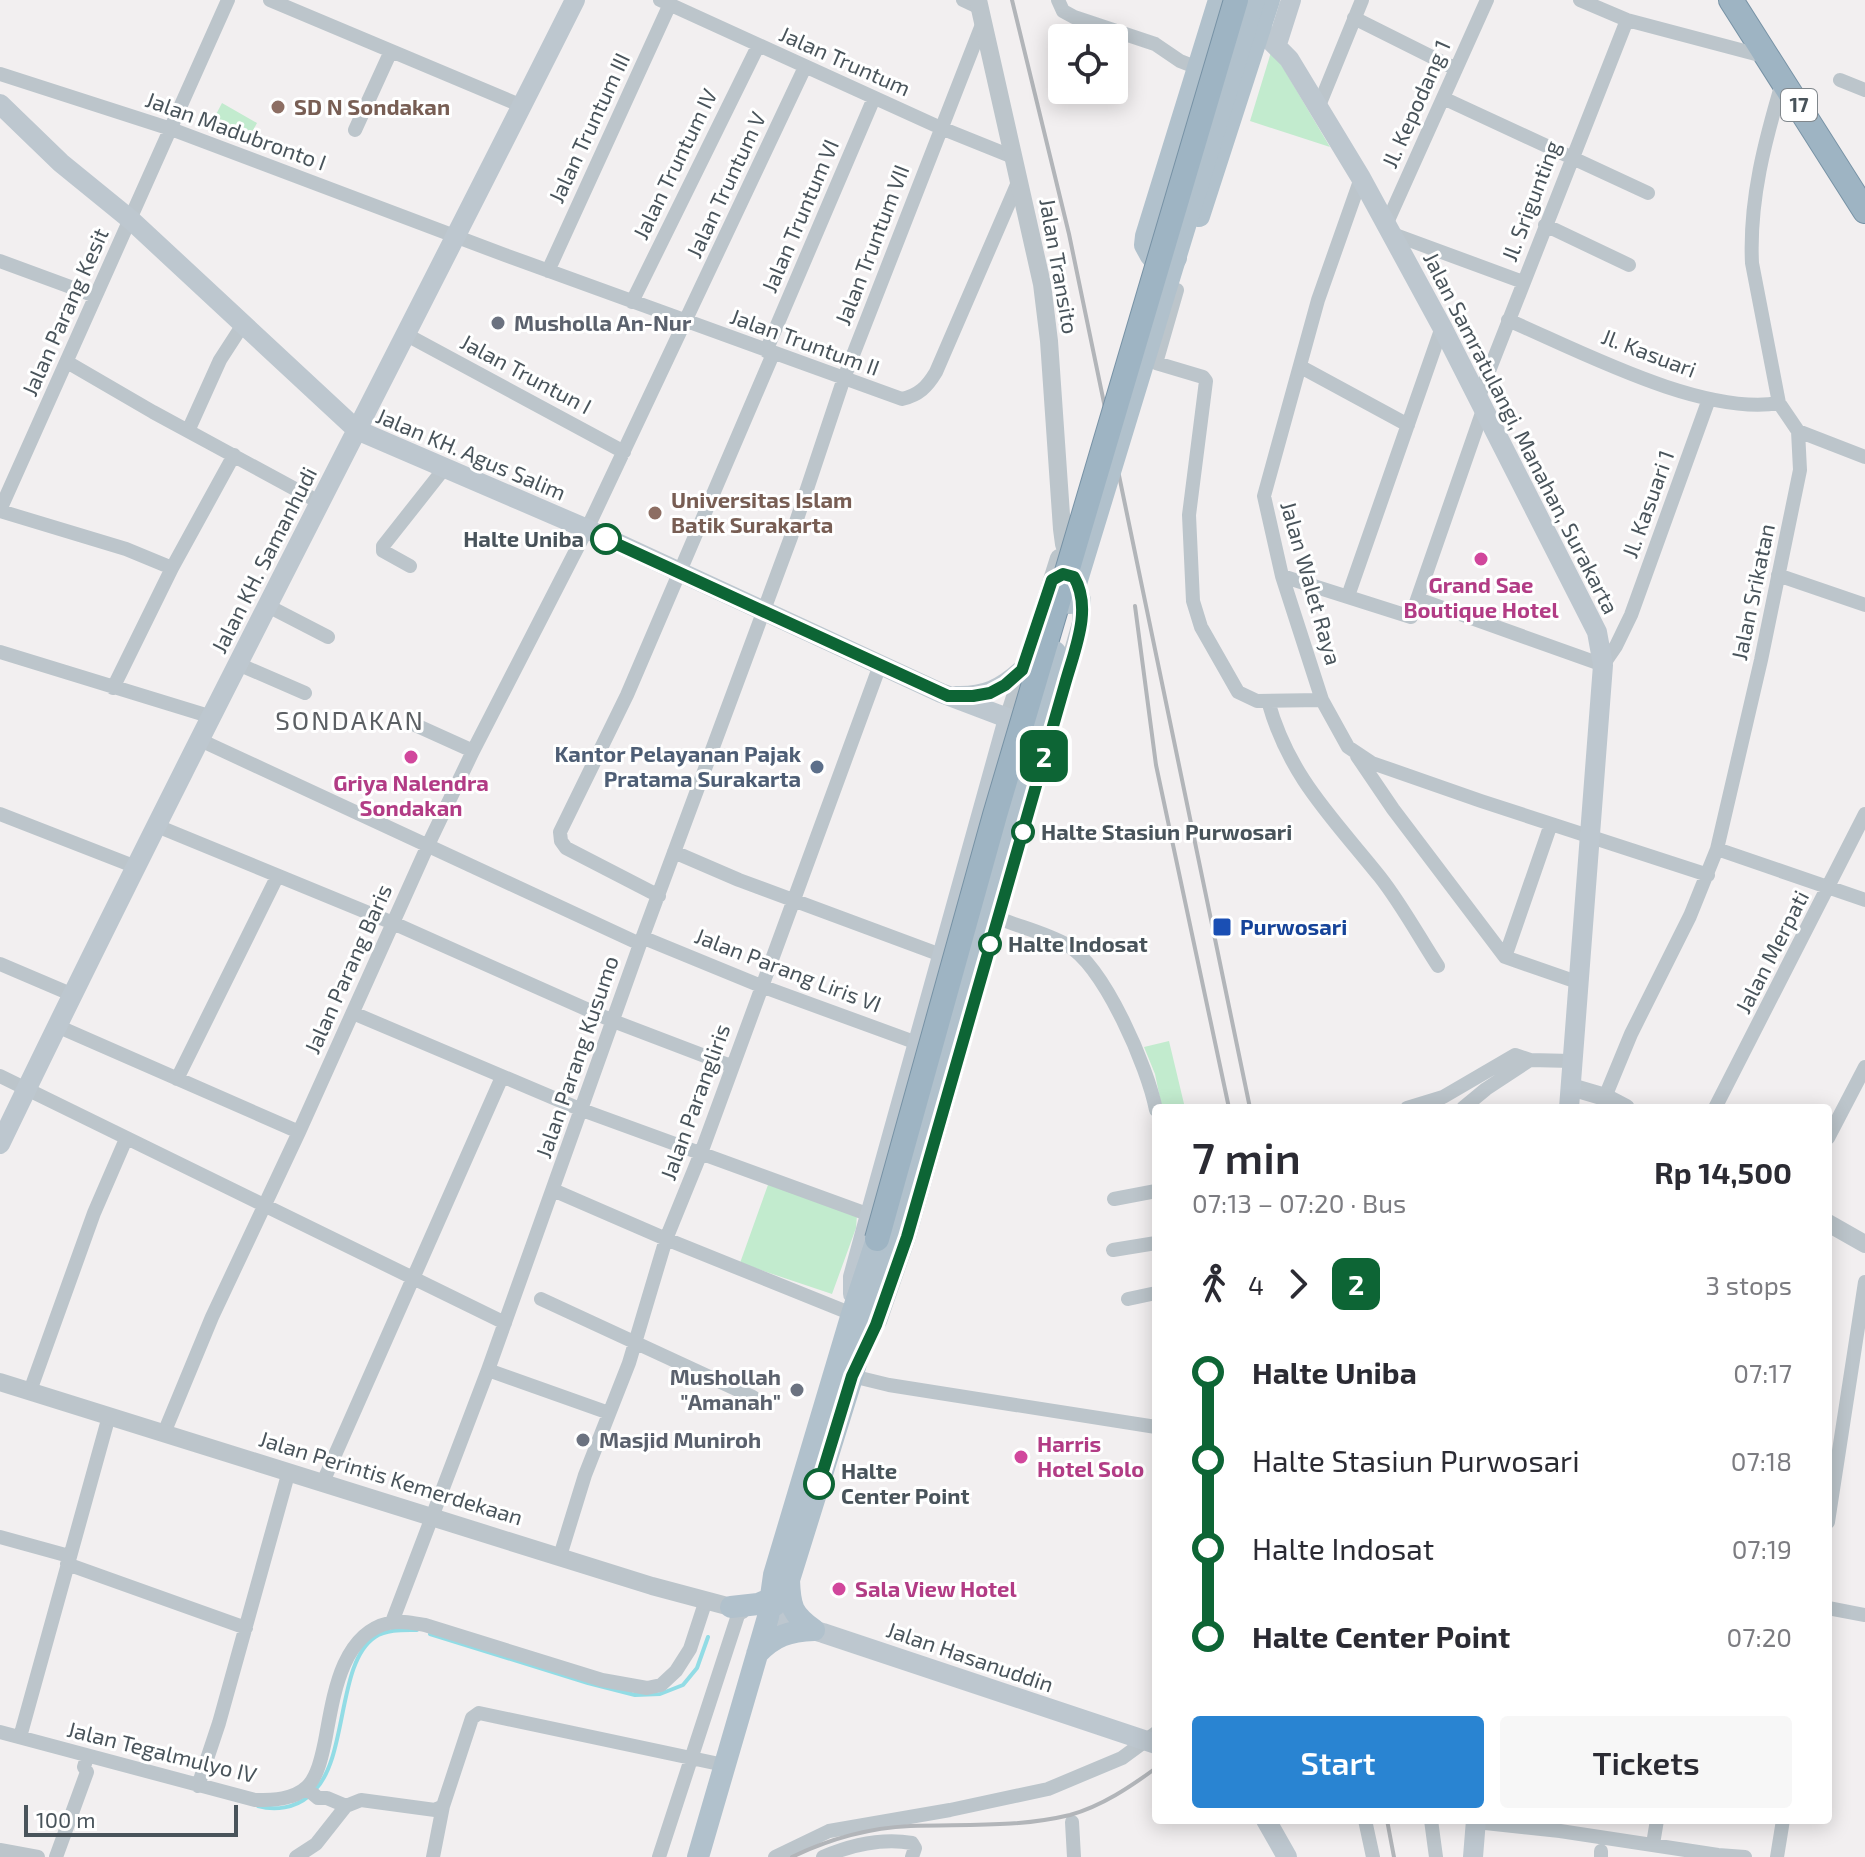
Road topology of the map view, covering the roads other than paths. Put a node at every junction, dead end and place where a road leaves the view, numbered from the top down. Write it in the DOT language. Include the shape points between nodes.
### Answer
graph roads {
  1 [pos="228,0"];
  2 [pos="270,0"];
  3 [pos="575,0"];
  4 [pos="1058,0"];
  5 [pos="1219,0"];
  6 [pos="1236,0"];
  7 [pos="1254,0"];
  8 [pos="1269,0"];
  9 [pos="1291,0"];
  10 [pos="1362,0"];
  11 [pos="1487,0"];
  12 [pos="1580,0"];
  13 [pos="1731,0"];
  14 [pos="1749,0"];
  15 [pos="665,2"];
  16 [pos="976,7"];
  17 [pos="1354,18"];
  18 [pos="1627,20"];
  19 [pos="1273,41"];
  20 [pos="758,46"];
  21 [pos="391,51"];
  22 [pos="1768,58"];
  23 [pos="1191,65"];
  24 [pos="805,67"];
  25 [pos="1456,69"];
  26 [pos="0,74"];
  27 [pos="1783,80"];
  28 [pos="1840,80"];
  29 [pos="1865,90"];
  30 [pos="874,98"];
  31 [pos="1443,98"];
  32 [pos="0,104"];
  33 [pos="522,106"];
  34 [pos="1318,108"];
  35 [pos="941,128"];
  36 [pos="171,129"];
  37 [pos="355,130"];
  38 [pos="1013,157"];
  39 [pos="1570,159"];
  40 [pos="1361,178"];
  41 [pos="1019,180"];
  42 [pos="1865,186"];
  43 [pos="1648,193"];
  44 [pos="1865,211"];
  45 [pos="131,220"];
  46 [pos="1545,225"];
  47 [pos="1388,229"];
  48 [pos="456,236"];
  49 [pos="1189,248"];
  50 [pos="0,261"];
  51 [pos="1629,265"];
  52 [pos="548,271"];
  53 [pos="1523,282"];
  54 [pos="95,296"];
  55 [pos="632,302"];
  56 [pos="1508,320"];
  57 [pos="686,322"];
  58 [pos="242,326"];
  59 [pos="1442,327"];
  60 [pos="407,335"];
  61 [pos="770,352"];
  62 [pos="67,362"];
  63 [pos="1301,367"];
  64 [pos="844,378"];
  65 [pos="1709,399"];
  66 [pos="1779,403"];
  67 [pos="1480,404"];
  68 [pos="1408,425"];
  69 [pos="357,430"];
  70 [pos="188,431"];
  71 [pos="1798,431"];
  72 [pos="624,452"];
  73 [pos="234,455"];
  74 [pos="1865,457"];
  75 [pos="443,470"];
  76 [pos="6,482"];
  77 [pos="319,502"];
  78 [pos="0,511"];
  79 [pos="587,529"];
  80 [pos="1064,544"];
  81 [pos="410,566"];
  82 [pos="172,568"];
  83 [pos="678,573"];
  84 [pos="1778,575"];
  85 [pos="1282,576"];
  86 [pos="1052,580"];
  87 [pos="1079,586"];
  88 [pos="1348,596"];
  89 [pos="1418,599"];
  90 [pos="266,605"];
  91 [pos="1865,605"];
  92 [pos="763,611"];
  93 [pos="328,637"];
  94 [pos="0,652"];
  95 [pos="238,664"];
  96 [pos="880,665"];
  97 [pos="1603,665"];
  98 [pos="1022,670"];
  99 [pos="113,688"];
  100 [pos="305,693"];
  101 [pos="948,696"];
  102 [pos="1322,700"];
  103 [pos="1268,701"];
  104 [pos="212,717"];
  105 [pos="1008,719"];
  106 [pos="411,723"];
  107 [pos="1050,734"];
  108 [pos="200,740"];
  109 [pos="473,751"];
  110 [pos="1354,752"];
  111 [pos="0,814"];
  112 [pos="1865,814"];
  113 [pos="1551,824"];
  114 [pos="157,826"];
  115 [pos="1590,837"];
  116 [pos="428,845"];
  117 [pos="1717,849"];
  118 [pos="674,852"];
  119 [pos="136,867"];
  120 [pos="1708,875"];
  121 [pos="277,877"];
  122 [pos="1830,887"];
  123 [pos="659,896"];
  124 [pos="795,900"];
  125 [pos="1865,900"];
  126 [pos="998,918"];
  127 [pos="393,923"];
  128 [pos="642,941"];
  129 [pos="941,955"];
  130 [pos="1505,957"];
  131 [pos="0,964"];
  132 [pos="1438,966"];
  133 [pos="1577,982"];
  134 [pos="761,986"];
  135 [pos="73,995"];
  136 [pos="353,1013"];
  137 [pos="613,1021"];
  138 [pos="57,1026"];
  139 [pos="917,1043"];
  140 [pos="1530,1060"];
  141 [pos="1572,1061"];
  142 [pos="731,1066"];
  143 [pos="1865,1067"];
  144 [pos="0,1076"];
  145 [pos="502,1077"];
  146 [pos="177,1079"];
  147 [pos="1571,1087"];
  148 [pos="26,1089"];
  149 [pos="1605,1097"];
  150 [pos="1155,1104"];
  151 [pos="1420,1104"];
  152 [pos="1468,1104"];
  153 [pos="1569,1104"];
  154 [pos="1618,1104"];
  155 [pos="1717,1104"];
  156 [pos="582,1110"];
  157 [pos="1832,1130"];
  158 [pos="299,1132"];
  159 [pos="126,1139"];
  160 [pos="0,1144"];
  161 [pos="701,1153"];
  162 [pos="553,1190"];
  163 [pos="1152,1192"];
  164 [pos="1114,1199"];
  165 [pos="263,1204"];
  166 [pos="870,1215"];
  167 [pos="1832,1225"];
  168 [pos="666,1239"];
  169 [pos="884,1241"];
  170 [pos="1152,1244"];
  171 [pos="1865,1244"];
  172 [pos="1113,1250"];
  173 [pos="413,1279"];
  174 [pos="1865,1282"];
  175 [pos="1152,1294"];
  176 [pos="541,1299"];
  177 [pos="1128,1299"];
  178 [pos="852,1314"];
  179 [pos="505,1323"];
  180 [pos="635,1342"];
  181 [pos="488,1370"];
  182 [pos="852,1375"];
  183 [pos="0,1382"];
  184 [pos="30,1391"];
  185 [pos="753,1397"];
  186 [pos="609,1413"];
  187 [pos="109,1416"];
  188 [pos="1152,1426"];
  189 [pos="164,1433"];
  190 [pos="289,1471"];
  191 [pos="323,1482"];
  192 [pos="1832,1496"];
  193 [pos="432,1517"];
  194 [pos="0,1537"];
  195 [pos="560,1556"];
  196 [pos="68,1560"];
  197 [pos="777,1598"];
  198 [pos="706,1600"];
  199 [pos="736,1609"];
  200 [pos="1832,1609"];
  201 [pos="1865,1615"];
  202 [pos="392,1622"];
  203 [pos="246,1628"];
  204 [pos="814,1630"];
  205 [pos="757,1654"];
  206 [pos="0,1734"];
  207 [pos="20,1737"];
  208 [pos="1152,1740"];
  209 [pos="1152,1741"];
  210 [pos="692,1756"];
  211 [pos="85,1761"];
  212 [pos="724,1765"];
  213 [pos="198,1786"];
  214 [pos="311,1793"];
  215 [pos="346,1806"];
  216 [pos="443,1806"];
  217 [pos="1072,1822"];
  218 [pos="1269,1824"];
  219 [pos="1366,1824"];
  220 [pos="1432,1824"];
  221 [pos="1476,1824"];
  222 [pos="1499,1824"];
  223 [pos="1656,1824"];
  224 [pos="1782,1824"];
  225 [pos="1653,1844"];
  226 [pos="0,1850"];
  227 [pos="661,1856"];
  228 [pos="38,1857"];
  229 [pos="56,1857"];
  230 [pos="298,1857"];
  231 [pos="433,1857"];
  232 [pos="698,1857"];
  233 [pos="775,1857"];
  234 [pos="823,1857"];
  235 [pos="912,1857"];
  236 [pos="1074,1857"];
  237 [pos="1287,1857"];
  238 [pos="1373,1857"];
  239 [pos="1436,1857"];
  240 [pos="1473,1857"];
  241 [pos="1745,1857"];
  242 [pos="1777,1857"];
  1 -- 36 [label="street, Jalan Parang Kesit"];
  2 -- 21 [label="street"];
  3 -- 33 [label="main road, Jalan KH. Samanhudi"];
  4 -- 23 [label="street" via="1074,17 1155,44"];
  5 -- 23 [label="main road"];
  6 -- 169 [label="highway, bridge" via="995,815"];
  7 -- 169 [label="main road, bridge" via="1057,644"];
  8 -- 19 [label="main road"];
  9 -- 19 [label="main road"];
  10 -- 17 [label="street"];
  11 -- 25 [label="street, Jl. Kepodang 1"];
  12 -- 18 [label="street"];
  13 -- 22 [label="highway, 17"];
  14 -- 42 [label="highway, 17"];
  15 -- 20 [label="street, Jalan Truntum"];
  15 -- 52 [label="street, Jalan Truntum III"];
  16 -- 35 [label="street, Jalan Truntum VII"];
  16 -- 38 [label="street, Jalan Transito"];
  17 -- 25 [label="street"];
  17 -- 34 [label="street"];
  18 -- 22 [label="street"];
  18 -- 39 [label="street, Jl. Srigunting"];
  19 -- 34 [label="main road, Jalan Samratulangi, Manahan, Surakarta"];
  19 -- 49 [label="main road"];
  20 -- 24 [label="street, Jalan Truntum"];
  20 -- 55 [label="street, Jalan Truntum IV"];
  21 -- 33 [label="street"];
  21 -- 37 [label="street"];
  22 -- 27 [label="highway, 17"];
  23 -- 49 [label="main road" via="1145,245 1151,256 1164,260 1180,257"];
  24 -- 30 [label="street, Jalan Truntum"];
  24 -- 57 [label="street, Jalan Truntum V"];
  25 -- 31 [label="street, Jl. Kepodang 1"];
  26 -- 36 [label="street, Jalan Madubronto I"];
  27 -- 44 [label="highway, 17"];
  27 -- 66 [label="street" via="1756,189 1751,240"];
  28 -- 29 [label="street"];
  30 -- 35 [label="street, Jalan Truntum"];
  30 -- 61 [label="street, Jalan Truntum VI"];
  31 -- 39 [label="street"];
  31 -- 47 [label="street, Jl. Kepodang 1"];
  32 -- 45 [label="main road, Jalan KH. Agus Salim"];
  33 -- 48 [label="main road, Jalan KH. Samanhudi"];
  34 -- 40 [label="main road, Jalan Samratulangi, Manahan, Surakarta"];
  35 -- 38 [label="street, Jalan Truntum"];
  35 -- 64 [label="street, Jalan Truntum VII"];
  36 -- 45 [label="street, Jalan Parang Kesit"];
  36 -- 48 [label="street, Jalan Madubronto I"];
  38 -- 41 [label="street, Jalan Transito"];
  39 -- 43 [label="street"];
  39 -- 46 [label="street, Jl. Srigunting"];
  40 -- 47 [label="main road, Jalan Samratulangi, Manahan, Surakarta"];
  40 -- 63 [label="street, Jalan Walet Raya" via="1318,300"];
  41 -- 64 [label="street, Jalan Truntum II" via="928,385 902,399"];
  41 -- 80 [label="street, Jalan Transito" via="1042,284"];
  45 -- 54 [label="street, Jalan Parang Kesit"];
  45 -- 58 [label="main road, Jalan KH. Agus Salim"];
  46 -- 51 [label="street"];
  46 -- 53 [label="street, Jl. Srigunting"];
  47 -- 53 [label="street"];
  47 -- 59 [label="main road, Jalan Samratulangi, Manahan, Surakarta"];
  48 -- 52 [label="street, Jalan Truntum II"];
  48 -- 60 [label="main road, Jalan KH. Samanhudi"];
  49 -- 103 [label="street" via="1156,363 1206,381 1189,515 1193,601 1201,627 1238,692"];
  50 -- 54 [label="street"];
  52 -- 55 [label="street, Jalan Truntum II"];
  53 -- 56 [label="street, Jl. Srigunting"];
  54 -- 62 [label="street, Jalan Parang Kesit"];
  55 -- 57 [label="street, Jalan Truntum II"];
  56 -- 65 [label="street, Jl. Kasuari" via="1657,383"];
  56 -- 67 [label="street, Jl. Srigunting"];
  57 -- 61 [label="street, Jalan Truntum II"];
  57 -- 72 [label="street, Jalan Truntum V"];
  58 -- 69 [label="main road, Jalan KH. Agus Salim"];
  58 -- 70 [label="street" via="220,360"];
  59 -- 67 [label="main road, Jalan Samratulangi, Manahan, Surakarta"];
  59 -- 68 [label="street"];
  60 -- 69 [label="main road, Jalan KH. Samanhudi"];
  60 -- 72 [label="street, Jalan Truntun I"];
  61 -- 64 [label="street, Jalan Truntum II"];
  61 -- 83 [label="street, Jalan Truntum VI"];
  62 -- 70 [label="street"];
  62 -- 76 [label="street, Jalan Parang Kesit"];
  63 -- 68 [label="street"];
  63 -- 85 [label="street, Jalan Walet Raya" via="1264,496"];
  64 -- 92 [label="street, Jalan Truntum VII"];
  65 -- 66 [label="street, Jl. Kasuari"];
  65 -- 97 [label="street, Jl. Kasuari 1" via="1625,631"];
  66 -- 71 [label="street"];
  67 -- 89 [label="street, Jl. Srigunting"];
  67 -- 97 [label="main road, Jalan Samratulangi, Manahan, Surakarta" via="1597,632"];
  68 -- 88 [label="street"];
  69 -- 75 [label="main road, Jalan KH. Agus Salim"];
  69 -- 77 [label="main road, Jalan KH. Samanhudi"];
  70 -- 73 [label="street"];
  71 -- 74 [label="street"];
  71 -- 84 [label="street, Jalan Srikatan" via="1800,470"];
  72 -- 79 [label="street, Jalan Parang Baris"];
  73 -- 77 [label="street"];
  73 -- 82 [label="street"];
  75 -- 79 [label="main road, Jalan KH. Agus Salim"];
  75 -- 81 [label="street" via="383,546 383,551"];
  76 -- 78 [label="street, Jalan Parang Kesit"];
  77 -- 90 [label="main road, Jalan KH. Samanhudi"];
  78 -- 82 [label="street"];
  79 -- 83 [label="main road, Jalan KH. Agus Salim"];
  79 -- 109 [label="street, Jalan Parang Baris"];
  80 -- 86 [label="street"];
  80 -- 87 [label="street"];
  82 -- 99 [label="street"];
  83 -- 92 [label="main road, Jalan KH. Agus Salim"];
  83 -- 123 [label="street, Jalan Truntum VI" via="627,695 560,832 566,848"];
  84 -- 91 [label="street"];
  84 -- 117 [label="street, Jalan Srikatan"];
  85 -- 88 [label="street"];
  85 -- 102 [label="street, Jalan Walet Raya"];
  86 -- 87 [label="street" via="1069,575"];
  86 -- 98 [label="street"];
  87 -- 107 [label="street" via="1081,623"];
  88 -- 89 [label="street" via="1408,618"];
  89 -- 97 [label="street"];
  90 -- 93 [label="street"];
  90 -- 95 [label="main road, Jalan KH. Samanhudi"];
  92 -- 96 [label="main road, Jalan KH. Agus Salim"];
  92 -- 118 [label="street, Jalan Parang Kusumo"];
  94 -- 99 [label="street"];
  95 -- 100 [label="street"];
  95 -- 104 [label="main road, Jalan KH. Samanhudi"];
  96 -- 101 [label="main road, Jalan KH. Agus Salim"];
  96 -- 124 [label="street, Jalan Parangliris"];
  97 -- 115 [label="main road, Jalan Samratulangi, Manahan, Surakarta"];
  98 -- 101 [label="main road" via="990,693"];
  98 -- 105 [label="street"];
  99 -- 104 [label="street"];
  101 -- 105 [label="main road, Jalan KH. Agus Salim"];
  102 -- 103 [label="street"];
  102 -- 110 [label="street, Jalan Walet Raya"];
  103 -- 132 [label="street" via="1299,774 1382,880"];
  104 -- 108 [label="main road, Jalan KH. Samanhudi"];
  105 -- 107 [label="main road, Jalan KH. Agus Salim"];
  105 -- 129 [label="main road"];
  106 -- 109 [label="street"];
  107 -- 126 [label="street"];
  108 -- 114 [label="main road, Jalan KH. Samanhudi"];
  108 -- 116 [label="street, Jalan Parang Liris VI"];
  109 -- 116 [label="street, Jalan Parang Baris"];
  110 -- 113 [label="street" via="1372,763"];
  110 -- 130 [label="street, Jalan Walet Raya"];
  111 -- 119 [label="street"];
  112 -- 122 [label="street, Jalan Merpati"];
  113 -- 115 [label="street"];
  113 -- 130 [label="street"];
  114 -- 119 [label="main road, Jalan KH. Samanhudi"];
  114 -- 121 [label="street"];
  115 -- 120 [label="street"];
  115 -- 133 [label="main road, Jalan Samratulangi, Manahan, Surakarta"];
  116 -- 127 [label="street, Jalan Parang Baris"];
  116 -- 128 [label="street, Jalan Parang Liris VI"];
  117 -- 120 [label="street, Jalan Srikatan"];
  117 -- 122 [label="street"];
  118 -- 123 [label="street, Jalan Parang Kusumo"];
  118 -- 124 [label="street"];
  119 -- 135 [label="main road, Jalan KH. Samanhudi"];
  120 -- 149 [label="street, Jalan Srikatan"];
  121 -- 127 [label="street"];
  121 -- 146 [label="street"];
  122 -- 125 [label="street"];
  122 -- 155 [label="street, Jalan Merpati"];
  123 -- 128 [label="street, Jalan Parang Kusumo"];
  124 -- 129 [label="street"];
  124 -- 134 [label="street, Jalan Parangliris"];
  126 -- 150 [label="street" via="1080,955 1119,1015 1143,1063"];
  126 -- 182 [label="street" via="907,1237"];
  127 -- 136 [label="street, Jalan Parang Baris"];
  127 -- 137 [label="street"];
  128 -- 134 [label="street, Jalan Parang Liris VI"];
  128 -- 137 [label="street, Jalan Parang Kusumo"];
  129 -- 139 [label="main road"];
  130 -- 133 [label="street"];
  131 -- 135 [label="street"];
  133 -- 141 [label="main road, Jalan Samratulangi, Manahan, Surakarta"];
  134 -- 139 [label="street, Jalan Parang Liris VI"];
  134 -- 142 [label="street, Jalan Parangliris"];
  135 -- 138 [label="main road, Jalan KH. Samanhudi"];
  136 -- 145 [label="street"];
  136 -- 158 [label="street, Jalan Parang Baris"];
  137 -- 142 [label="street"];
  137 -- 156 [label="street, Jalan Parang Kusumo"];
  138 -- 146 [label="street"];
  138 -- 148 [label="main road, Jalan KH. Samanhudi"];
  139 -- 166 [label="main road"];
  140 -- 141 [label="street"];
  140 -- 151 [label="street" via="1515,1055 1443,1097"];
  140 -- 152 [label="street"];
  141 -- 147 [label="main road, Jalan Samratulangi, Manahan, Surakarta"];
  142 -- 161 [label="street, Jalan Parangliris"];
  143 -- 157 [label="street"];
  144 -- 148 [label="street"];
  145 -- 156 [label="street"];
  145 -- 173 [label="street"];
  146 -- 158 [label="street"];
  147 -- 149 [label="street"];
  147 -- 153 [label="main road, Jalan Samratulangi, Manahan, Surakarta"];
  148 -- 159 [label="street"];
  148 -- 160 [label="main road, Jalan KH. Samanhudi"];
  149 -- 154 [label="street"];
  156 -- 161 [label="street"];
  156 -- 162 [label="street, Jalan Parang Kusumo"];
  158 -- 165 [label="street, Jalan Parang Baris"];
  159 -- 165 [label="street"];
  159 -- 184 [label="street"];
  161 -- 166 [label="street"];
  161 -- 168 [label="street, Jalan Parangliris"];
  162 -- 168 [label="street"];
  162 -- 179 [label="street, Jalan Parang Kusumo"];
  163 -- 164 [label="street"];
  165 -- 173 [label="street"];
  165 -- 189 [label="street, Jalan Parang Baris"];
  166 -- 178 [label="main road" via="853,1277"];
  167 -- 171 [label="street"];
  168 -- 178 [label="street"];
  168 -- 180 [label="street, Jalan Parangliris"];
  169 -- 178 [label="main road"];
  169 -- 182 [label="main road"];
  170 -- 172 [label="street"];
  173 -- 179 [label="street"];
  173 -- 191 [label="street"];
  174 -- 192 [label="street"];
  175 -- 177 [label="street"];
  176 -- 180 [label="street"];
  178 -- 197 [label="main road" via="774,1575"];
  179 -- 181 [label="street, Jalan Parang Kusumo"];
  180 -- 185 [label="street"];
  180 -- 186 [label="street, Jalan Parangliris"];
  181 -- 186 [label="street"];
  181 -- 193 [label="street, Jalan Parang Kusumo"];
  182 -- 188 [label="street"];
  182 -- 197 [label="main road"];
  183 -- 184 [label="street, Jalan Perintis Kemerdekaan"];
  184 -- 187 [label="street, Jalan Perintis Kemerdekaan"];
  186 -- 195 [label="street, Jalan Parangliris"];
  187 -- 189 [label="street, Jalan Perintis Kemerdekaan"];
  187 -- 196 [label="street"];
  189 -- 190 [label="street, Jalan Perintis Kemerdekaan"];
  190 -- 191 [label="street, Jalan Perintis Kemerdekaan"];
  190 -- 203 [label="street"];
  191 -- 193 [label="street, Jalan Perintis Kemerdekaan"];
  193 -- 195 [label="street, Jalan Perintis Kemerdekaan"];
  193 -- 202 [label="street, Jalan Parang Kusumo"];
  194 -- 196 [label="street"];
  195 -- 198 [label="street, Jalan Perintis Kemerdekaan"];
  196 -- 203 [label="street"];
  196 -- 207 [label="street"];
  197 -- 199 [label="main road"];
  197 -- 204 [label="main road, Jalan Hasanuddin"];
  197 -- 204 [label="main road" via="790,1599 798,1618"];
  197 -- 205 [label="main road"];
  198 -- 199 [label="street, Jalan Perintis Kemerdekaan"];
  198 -- 202 [label="street" via="690,1649 676,1671 661,1685 647,1688 602,1680 425,1625"];
  199 -- 205 [label="main road" via="752,1630"];
  199 -- 210 [label="street"];
  200 -- 201 [label="street"];
  202 -- 214 [label="street" via="367,1631 345,1662"];
  203 -- 213 [label="street" via="230,1660"];
  204 -- 205 [label="main road" via="777,1637"];
  204 -- 208 [label="main road, Jalan Hasanuddin"];
  205 -- 212 [label="main road"];
  206 -- 207 [label="street, Jalan Tegalmulyo IV"];
  207 -- 211 [label="street, Jalan Tegalmulyo IV"];
  209 -- 233 [label="street" via="1048,1789 829,1831"];
  210 -- 212 [label="street"];
  210 -- 216 [label="street" via="479,1713 472,1718"];
  210 -- 227 [label="street"];
  211 -- 213 [label="street, Jalan Tegalmulyo IV"];
  211 -- 229 [label="street" via="87,1772"];
  212 -- 232 [label="main road"];
  213 -- 214 [label="street, Jalan Tegalmulyo IV" via="266,1800"];
  214 -- 215 [label="street"];
  215 -- 216 [label="street" via="361,1800 435,1810"];
  215 -- 230 [label="street" via="316,1844"];
  216 -- 231 [label="street"];
  217 -- 236 [label="street"];
  218 -- 237 [label="main road"];
  219 -- 238 [label="street"];
  220 -- 239 [label="street"];
  221 -- 240 [label="main road"];
  222 -- 225 [label="street"];
  223 -- 225 [label="street"];
  224 -- 242 [label="street"];
  225 -- 241 [label="street"];
  226 -- 228 [label="street"];
  234 -- 235 [label="street" via="858,1845 894,1842 912,1843"];
}
